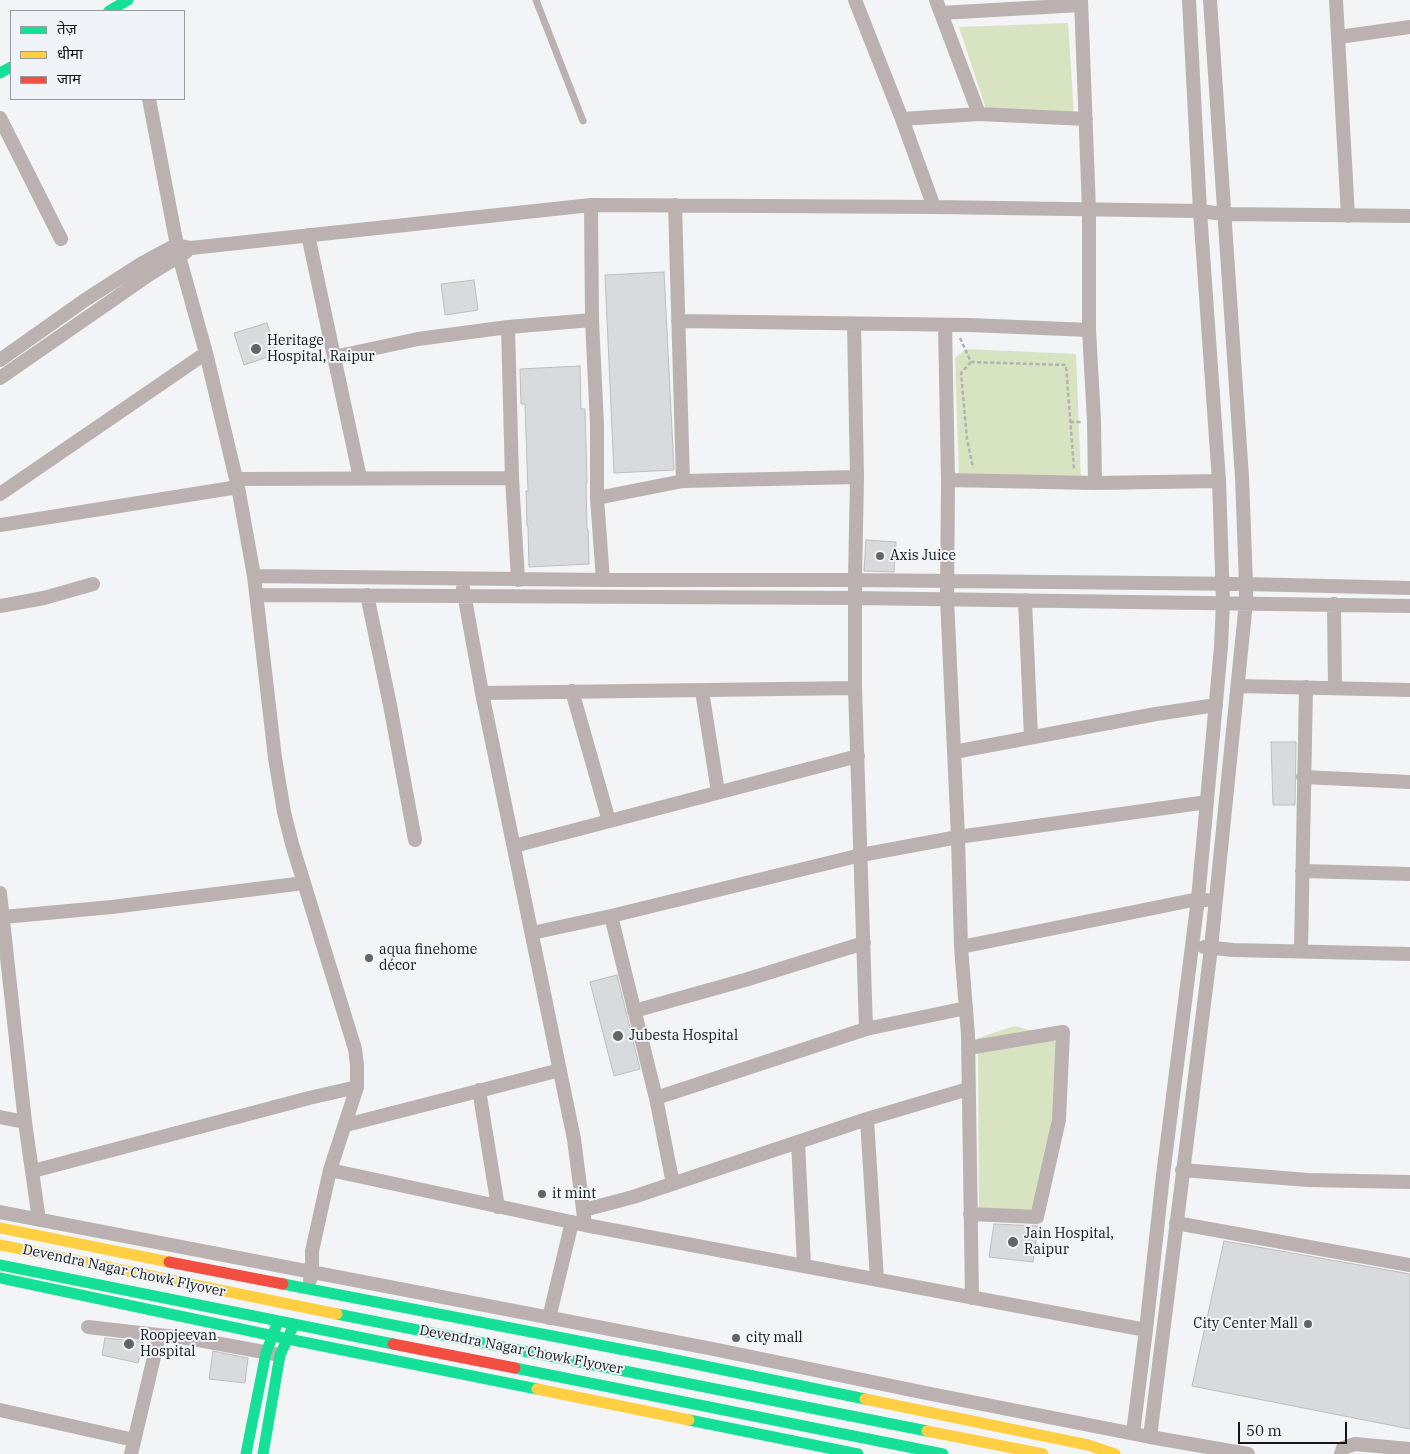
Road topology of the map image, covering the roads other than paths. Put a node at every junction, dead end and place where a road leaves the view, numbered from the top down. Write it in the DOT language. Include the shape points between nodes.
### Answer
graph roads {
  1 [pos="129,0"];
  2 [pos="536,0"];
  3 [pos="855,0"];
  4 [pos="1189,0"];
  5 [pos="1210,0"];
  6 [pos="1336,0"];
  7 [pos="1081,2"];
  8 [pos="939,6"];
  9 [pos="111,10"];
  10 [pos="1410,27"];
  11 [pos="1339,37"];
  12 [pos="149,100"];
  13 [pos="979,114"];
  14 [pos="0,118"];
  15 [pos="902,119"];
  16 [pos="1086,119"];
  17 [pos="583,121"];
  18 [pos="591,205"];
  19 [pos="675,205"];
  20 [pos="934,207"];
  21 [pos="1088,210"];
  22 [pos="1200,211"];
  23 [pos="1224,214"];
  24 [pos="1348,216"];
  25 [pos="1410,216"];
  26 [pos="308,235"];
  27 [pos="60,238"];
  28 [pos="178,250"];
  29 [pos="592,320"];
  30 [pos="678,321"];
  31 [pos="854,324"];
  32 [pos="950,325"];
  33 [pos="508,327"];
  34 [pos="1089,330"];
  35 [pos="206,353"];
  36 [pos="334,356"];
  37 [pos="0,360"];
  38 [pos="0,378"];
  39 [pos="857,476"];
  40 [pos="360,478"];
  41 [pos="512,478"];
  42 [pos="683,480"];
  43 [pos="948,480"];
  44 [pos="1219,481"];
  45 [pos="237,483"];
  46 [pos="1095,484"];
  47 [pos="0,494"];
  48 [pos="597,498"];
  49 [pos="0,525"];
  50 [pos="254,576"];
  51 [pos="461,579"];
  52 [pos="518,580"];
  53 [pos="603,580"];
  54 [pos="855,580"];
  55 [pos="947,582"];
  56 [pos="93,584"];
  57 [pos="1224,584"];
  58 [pos="1246,584"];
  59 [pos="1410,588"];
  60 [pos="257,595"];
  61 [pos="367,595"];
  62 [pos="466,596"];
  63 [pos="855,598"];
  64 [pos="947,600"];
  65 [pos="1025,600"];
  66 [pos="1223,602"];
  67 [pos="1246,602"];
  68 [pos="1334,604"];
  69 [pos="0,606"];
  70 [pos="1410,606"];
  71 [pos="1238,686"];
  72 [pos="1306,687"];
  73 [pos="855,688"];
  74 [pos="1335,688"];
  75 [pos="1410,690"];
  76 [pos="572,691"];
  77 [pos="702,691"];
  78 [pos="482,693"];
  79 [pos="1216,705"];
  80 [pos="1030,737"];
  81 [pos="954,752"];
  82 [pos="858,756"];
  83 [pos="1303,777"];
  84 [pos="1410,782"];
  85 [pos="718,792"];
  86 [pos="1207,802"];
  87 [pos="609,821"];
  88 [pos="958,837"];
  89 [pos="415,840"];
  90 [pos="514,846"];
  91 [pos="861,855"];
  92 [pos="1302,870"];
  93 [pos="1410,874"];
  94 [pos="304,883"];
  95 [pos="0,893"];
  96 [pos="1198,899"];
  97 [pos="1215,900"];
  98 [pos="611,916"];
  99 [pos="3,917"];
  100 [pos="532,933"];
  101 [pos="864,943"];
  102 [pos="961,946"];
  103 [pos="1193,946"];
  104 [pos="1211,948"];
  105 [pos="1301,951"];
  106 [pos="1410,954"];
  107 [pos="966,1008"];
  108 [pos="634,1011"];
  109 [pos="866,1029"];
  110 [pos="968,1048"];
  111 [pos="560,1070"];
  112 [pos="357,1087"];
  113 [pos="968,1088"];
  114 [pos="479,1090"];
  115 [pos="656,1098"];
  116 [pos="0,1117"];
  117 [pos="867,1119"];
  118 [pos="25,1122"];
  119 [pos="346,1125"];
  120 [pos="798,1142"];
  121 [pos="330,1170"];
  122 [pos="1182,1170"];
  123 [pos="33,1171"];
  124 [pos="1410,1182"];
  125 [pos="673,1184"];
  126 [pos="498,1207"];
  127 [pos="584,1210"];
  128 [pos="0,1212"];
  129 [pos="970,1214"];
  130 [pos="39,1220"];
  131 [pos="1176,1223"];
  132 [pos="578,1224"];
  133 [pos="0,1228"];
  134 [pos="0,1245"];
  135 [pos="0,1265"];
  136 [pos="804,1265"];
  137 [pos="1410,1265"];
  138 [pos="305,1270"];
  139 [pos="0,1278"];
  140 [pos="877,1280"];
  141 [pos="292,1286"];
  142 [pos="307,1290"];
  143 [pos="972,1298"];
  144 [pos="549,1318"];
  145 [pos="88,1327"];
  146 [pos="1146,1330"];
  147 [pos="273,1335"];
  148 [pos="159,1336"];
  149 [pos="288,1339"];
  150 [pos="273,1354"];
  151 [pos="0,1410"];
  152 [pos="1133,1433"];
  153 [pos="1150,1436"];
  154 [pos="134,1440"];
  155 [pos="1410,1449"];
  156 [pos="131,1454"];
  157 [pos="246,1454"];
  158 [pos="263,1454"];
  159 [pos="858,1454"];
  160 [pos="943,1454"];
  161 [pos="1043,1454"];
  162 [pos="1115,1454"];
  163 [pos="1248,1454"];
  164 [pos="1341,1454"];
  1 -- 9 [label="main road"];
  2 -- 17 [label="lane"];
  3 -- 15 [label="street"];
  4 -- 22 [label="street"];
  5 -- 23 [label="street"];
  6 -- 11 [label="street"];
  7 -- 8 [label="street"];
  7 -- 16 [label="street"];
  8 -- 13 [label="street"];
  10 -- 11 [label="street"];
  11 -- 24 [label="street"];
  12 -- 28 [label="street"];
  13 -- 15 [label="street"];
  13 -- 16 [label="street"];
  14 -- 27 [label="street"];
  15 -- 20 [label="street"];
  16 -- 21 [label="street"];
  18 -- 19 [label="street"];
  18 -- 26 [label="street"];
  18 -- 29 [label="street"];
  19 -- 20 [label="street"];
  19 -- 30 [label="street"];
  20 -- 21 [label="street"];
  21 -- 22 [label="street"];
  21 -- 34 [label="street"];
  22 -- 23 [label="street"];
  22 -- 44 [label="street"];
  23 -- 24 [label="street"];
  23 -- 58 [label="street"];
  24 -- 25 [label="street"];
  26 -- 28 [label="street"];
  26 -- 36 [label="street"];
  28 -- 35 [label="street"];
  28 -- 37 [label="street" via="141,264"];
  28 -- 38 [label="street" via="150,274"];
  29 -- 33 [label="street"];
  29 -- 48 [label="street"];
  30 -- 31 [label="street"];
  30 -- 42 [label="street"];
  31 -- 32 [label="street"];
  31 -- 39 [label="street"];
  32 -- 34 [label="street"];
  32 -- 43 [label="street"];
  33 -- 36 [label="street" via="418,339"];
  33 -- 41 [label="street"];
  34 -- 46 [label="street"];
  35 -- 45 [label="street"];
  35 -- 47 [label="street"];
  36 -- 40 [label="street"];
  39 -- 42 [label="street"];
  39 -- 54 [label="street"];
  40 -- 41 [label="street"];
  40 -- 45 [label="street"];
  41 -- 52 [label="street"];
  42 -- 48 [label="street"];
  43 -- 46 [label="street"];
  43 -- 55 [label="street"];
  44 -- 46 [label="street"];
  44 -- 57 [label="street"];
  45 -- 49 [label="street"];
  45 -- 50 [label="street"];
  48 -- 53 [label="street"];
  50 -- 51 [label="street"];
  50 -- 60 [label="street"];
  51 -- 52 [label="street"];
  51 -- 62 [label="street"];
  52 -- 53 [label="street"];
  53 -- 54 [label="street"];
  54 -- 55 [label="street"];
  54 -- 63 [label="street"];
  55 -- 57 [label="street"];
  55 -- 64 [label="street"];
  56 -- 69 [label="street"];
  57 -- 58 [label="street"];
  57 -- 66 [label="street"];
  58 -- 59 [label="street"];
  58 -- 67 [label="street"];
  60 -- 61 [label="street"];
  60 -- 94 [label="street" via="275,758 284,812"];
  61 -- 62 [label="street"];
  61 -- 89 [label="street"];
  62 -- 63 [label="street"];
  62 -- 78 [label="street"];
  63 -- 64 [label="street"];
  63 -- 73 [label="street"];
  64 -- 65 [label="street"];
  64 -- 81 [label="street"];
  65 -- 66 [label="street"];
  65 -- 80 [label="street"];
  66 -- 67 [label="street"];
  66 -- 79 [label="street"];
  67 -- 68 [label="street"];
  67 -- 71 [label="street"];
  68 -- 70 [label="street"];
  68 -- 74 [label="street"];
  71 -- 72 [label="street"];
  71 -- 97 [label="street"];
  72 -- 74 [label="street"];
  72 -- 83 [label="street"];
  73 -- 77 [label="street"];
  73 -- 82 [label="street"];
  74 -- 75 [label="street"];
  76 -- 77 [label="street"];
  76 -- 78 [label="street"];
  76 -- 87 [label="street"];
  77 -- 85 [label="street"];
  78 -- 90 [label="street"];
  79 -- 80 [label="street"];
  79 -- 86 [label="street"];
  80 -- 81 [label="street"];
  81 -- 88 [label="street"];
  82 -- 85 [label="street"];
  82 -- 91 [label="street"];
  83 -- 84 [label="street"];
  83 -- 92 [label="street"];
  85 -- 87 [label="street"];
  86 -- 88 [label="street"];
  86 -- 96 [label="street"];
  87 -- 90 [label="street"];
  88 -- 91 [label="street"];
  88 -- 102 [label="street"];
  90 -- 100 [label="street"];
  91 -- 98 [label="street"];
  91 -- 101 [label="street"];
  92 -- 93 [label="street"];
  92 -- 105 [label="street"];
  94 -- 99 [label="street"];
  94 -- 112 [label="street" via="354,1049"];
  95 -- 99 [label="street"];
  96 -- 97 [label="street"];
  96 -- 102 [label="street"];
  96 -- 103 [label="street"];
  97 -- 104 [label="street"];
  98 -- 100 [label="street"];
  98 -- 108 [label="street"];
  99 -- 118 [label="street"];
  100 -- 111 [label="street"];
  101 -- 108 [label="street"];
  101 -- 109 [label="street"];
  102 -- 107 [label="street"];
  103 -- 104 [label="street"];
  103 -- 146 [label="street"];
  104 -- 105 [label="street"];
  104 -- 122 [label="street"];
  105 -- 106 [label="street"];
  107 -- 109 [label="street"];
  107 -- 110 [label="street"];
  108 -- 115 [label="street"];
  109 -- 115 [label="street"];
  110 -- 113 [label="street"];
  110 -- 129 [label="street" via="1063,1032 1059,1120 1037,1217"];
  111 -- 114 [label="street"];
  111 -- 127 [label="street"];
  112 -- 119 [label="street"];
  112 -- 123 [label="street"];
  113 -- 117 [label="street"];
  113 -- 129 [label="street"];
  114 -- 119 [label="street"];
  114 -- 126 [label="street"];
  115 -- 125 [label="street"];
  116 -- 118 [label="street"];
  117 -- 120 [label="street"];
  117 -- 140 [label="street"];
  118 -- 123 [label="street"];
  119 -- 121 [label="street"];
  120 -- 125 [label="street"];
  120 -- 136 [label="street"];
  121 -- 126 [label="street"];
  121 -- 138 [label="street"];
  122 -- 124 [label="street" via="1308,1180"];
  122 -- 131 [label="street"];
  123 -- 130 [label="street"];
  125 -- 127 [label="street"];
  126 -- 132 [label="street"];
  127 -- 132 [label="street"];
  128 -- 130 [label="street"];
  129 -- 143 [label="street"];
  130 -- 138 [label="street"];
  131 -- 137 [label="street"];
  131 -- 153 [label="street"];
  132 -- 136 [label="street"];
  132 -- 144 [label="street"];
  133 -- 141 [label="main road"];
  134 -- 161 [label="main road, Devendra Nagar Chowk Flyover, bridge"];
  135 -- 160 [label="main road, Devendra Nagar Chowk Flyover, bridge"];
  136 -- 140 [label="street"];
  138 -- 141 [label="street"];
  138 -- 142 [label="street"];
  138 -- 144 [label="street"];
  139 -- 147 [label="main road"];
  140 -- 143 [label="street"];
  141 -- 142 [label="main road"];
  141 -- 147 [label="main road"];
  142 -- 149 [label="main road"];
  142 -- 162 [label="main road" via="661,1357 1088,1444"];
  143 -- 146 [label="street"];
  144 -- 152 [label="street"];
  145 -- 148 [label="street"];
  146 -- 152 [label="street"];
  147 -- 149 [label="main road"];
  147 -- 150 [label="main road"];
  148 -- 150 [label="street"];
  148 -- 154 [label="street"];
  149 -- 150 [label="main road"];
  149 -- 159 [label="main road"];
  150 -- 157 [label="main road"];
  150 -- 158 [label="main road"];
  151 -- 154 [label="street"];
  152 -- 153 [label="street"];
  153 -- 163 [label="street"];
  154 -- 156 [label="street"];
  155 -- 164 [label="street" via="1355,1444 1343,1448"];
}
